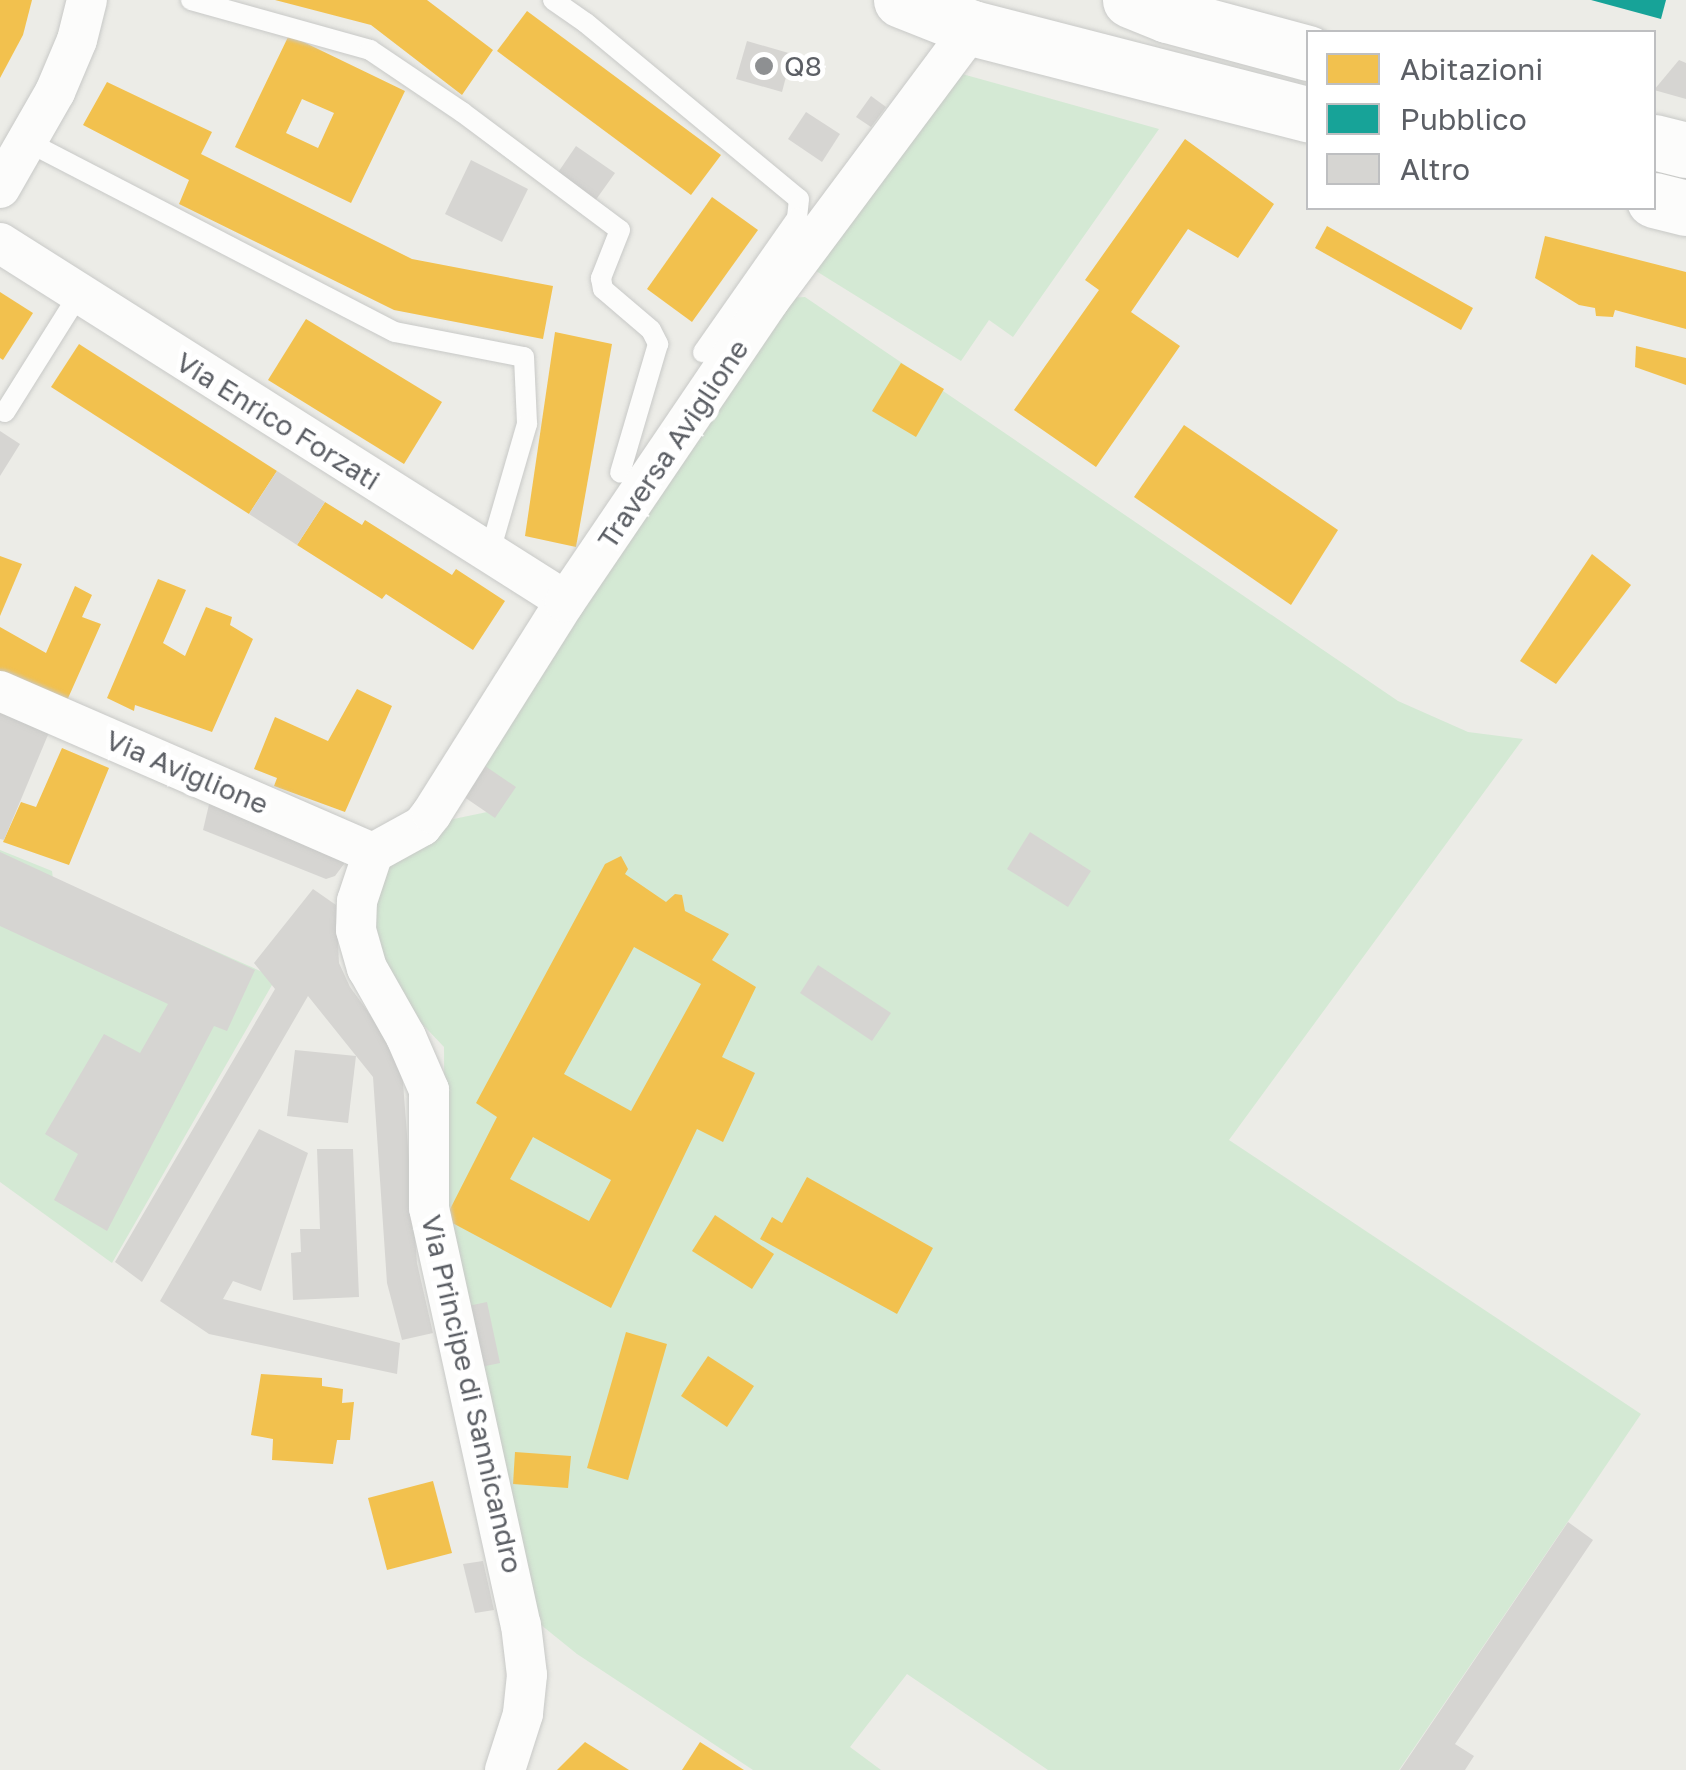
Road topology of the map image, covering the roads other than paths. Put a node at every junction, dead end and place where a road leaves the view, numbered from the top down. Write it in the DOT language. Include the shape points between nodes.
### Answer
graph roads {
  1 [pos="87,0"];
  2 [pos="191,0"];
  3 [pos="552,0"];
  4 [pos="901,0"];
  5 [pos="1130,0"];
  6 [pos="972,28"];
  7 [pos="1306,53"];
  8 [pos="1306,113"];
  9 [pos="28,142"];
  10 [pos="1656,142"];
  11 [pos="1686,150"];
  12 [pos="0,188"];
  13 [pos="1656,200"];
  14 [pos="1686,208"];
  15 [pos="0,243"];
  16 [pos="79,294"];
  17 [pos="704,352"];
  18 [pos="5,412"];
  19 [pos="620,473"];
  20 [pos="489,555"];
  21 [pos="558,596"];
  22 [pos="0,692"];
  23 [pos="373,853"];
  24 [pos="505,1770"];
  1 -- 9 [label="street" via="77,40"];
  2 -- 19 [label="lane" via="370,50 619,229 602,289 651,330 658,344"];
  3 -- 17 [label="lane" via="798,199 797,218"];
  4 -- 6 [label="main road"];
  5 -- 7 [label="main road"];
  6 -- 8 [label="main road"];
  6 -- 23 [label="street, Traversa Aviglione" via="768,302 432,813 422,826"];
  9 -- 12 [label="street"];
  9 -- 20 [label="lane" via="395,332 524,357 527,424"];
  10 -- 11 [label="main road"];
  13 -- 14 [label="main road"];
  15 -- 16 [label="street, Via Enrico Forzati"];
  16 -- 18 [label="lane"];
  16 -- 20 [label="street, Via Enrico Forzati"];
  20 -- 21 [label="street, Via Enrico Forzati"];
  22 -- 23 [label="street, Via Aviglione"];
  23 -- 24 [label="street, Via Principe di Sannicandro" via="357,900 356,930 367,968 429,1090 429,1208 522,1626 523,1714"];
}
